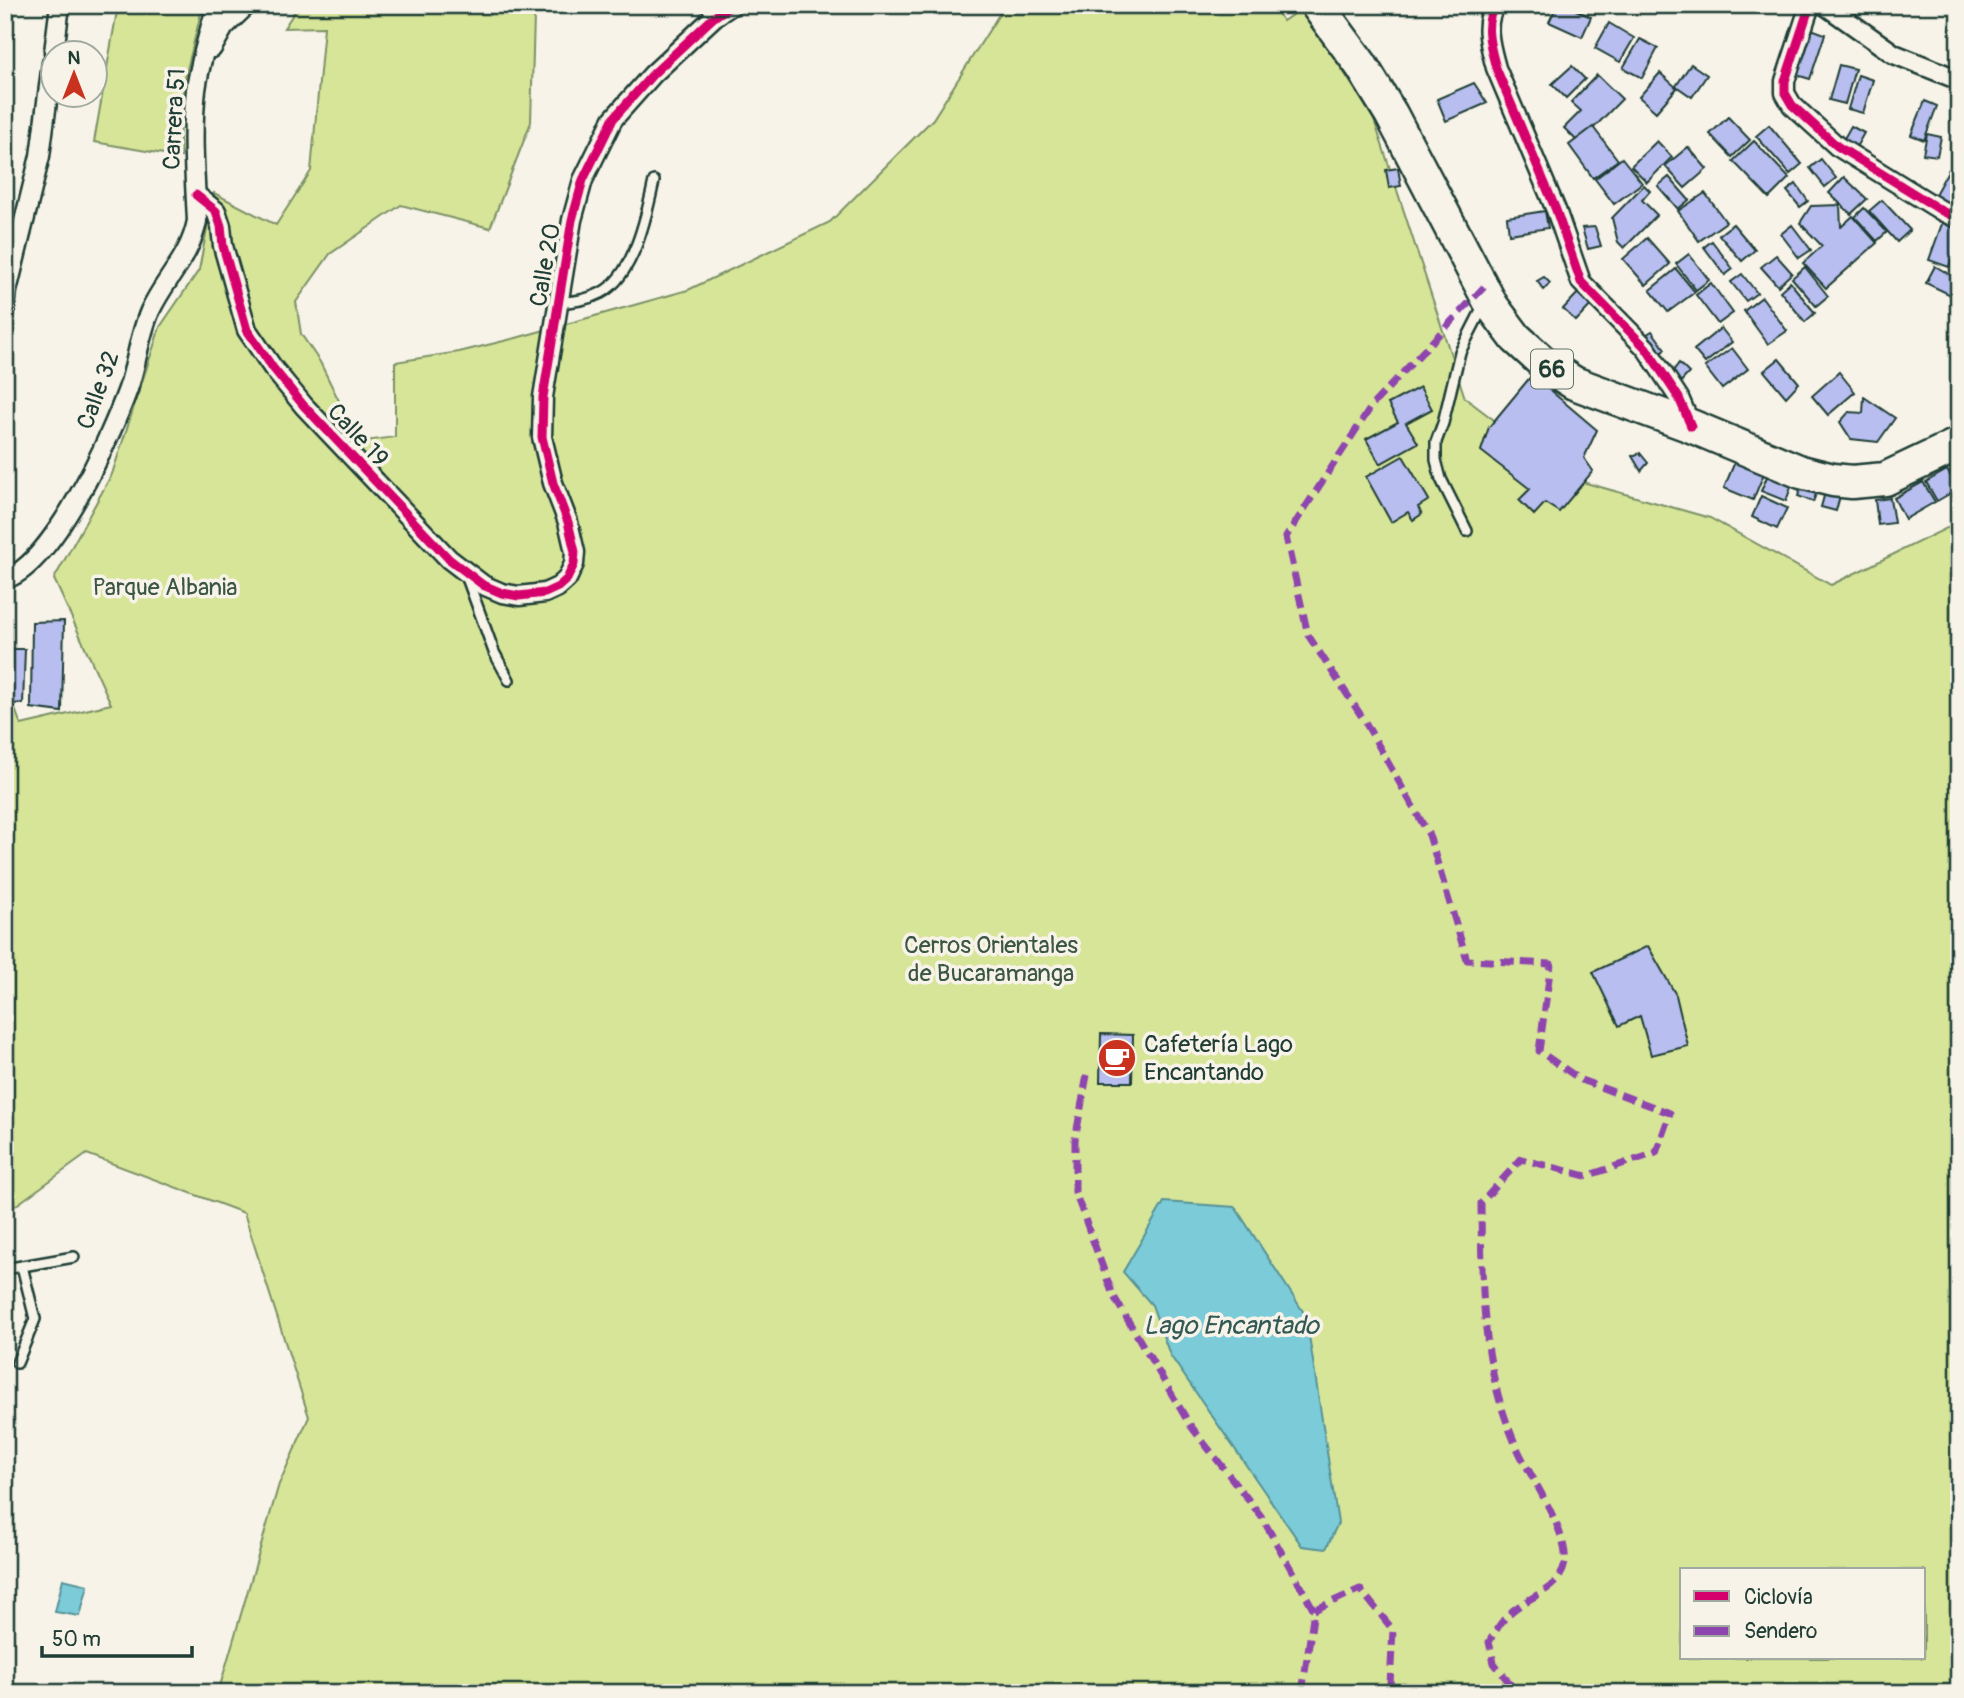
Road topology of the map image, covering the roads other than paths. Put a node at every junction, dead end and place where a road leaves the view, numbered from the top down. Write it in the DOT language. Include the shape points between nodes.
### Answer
graph roads {
  1 [pos="60,5"];
  2 [pos="217,5"];
  3 [pos="247,5"];
  4 [pos="732,5"];
  5 [pos="1317,5"];
  6 [pos="1496,5"];
  7 [pos="1810,5"];
  8 [pos="1825,5"];
  9 [pos="709,11"];
  10 [pos="56,38"];
  11 [pos="199,75"];
  12 [pos="1959,80"];
  13 [pos="46,108"];
  14 [pos="654,181"];
  15 [pos="196,195"];
  16 [pos="1959,219"];
  17 [pos="1488,298"];
  18 [pos="559,303"];
  19 [pos="5,310"];
  20 [pos="1691,426"];
  21 [pos="1959,444"];
  22 [pos="1467,531"];
  23 [pos="574,564"];
  24 [pos="464,570"];
  25 [pos="5,579"];
  26 [pos="509,680"];
  27 [pos="74,1257"];
  28 [pos="22,1266"];
  29 [pos="5,1269"];
  30 [pos="18,1363"];
  1 -- 10 [label="street"];
  2 -- 11 [label="street, Carrera 51"];
  3 -- 11 [label="street" via="224,27"];
  4 -- 9 [label="street, Calle 20"];
  5 -- 17 [label="highway, 66" via="1391,114"];
  6 -- 20 [label="street" via="1488,27 1496,68 1581,282 1646,348 1679,398"];
  7 -- 16 [label="street" via="1785,81 1792,105 1837,146"];
  8 -- 12 [label="street" via="1894,54"];
  9 -- 18 [label="street, Calle 20" via="612,119 583,180"];
  11 -- 15 [label="street, Carrera 51" via="194,130"];
  13 -- 19 [label="street" via="40,156"];
  14 -- 18 [label="lane" via="645,224 621,274 604,292"];
  15 -- 24 [label="street, Calle 19" via="216,212 247,330 273,368 425,536"];
  15 -- 25 [label="street, Calle 32" via="194,236 151,310 129,385 105,444 40,554 16,576"];
  17 -- 20 [label="highway, 66" via="1516,338 1567,379"];
  17 -- 22 [label="lane" via="1460,352 1436,442 1441,479"];
  18 -- 23 [label="street, Calle 20" via="543,397 542,437 568,522"];
  20 -- 21 [label="highway, 66" via="1801,472 1852,482 1885,479"];
  23 -- 24 [label="street, Calle 19" via="558,587 532,595 502,593"];
  24 -- 26 [label="lane"];
  27 -- 28 [label="lane"];
  28 -- 29 [label="lane"];
  28 -- 30 [label="lane" via="35,1319"];
}
